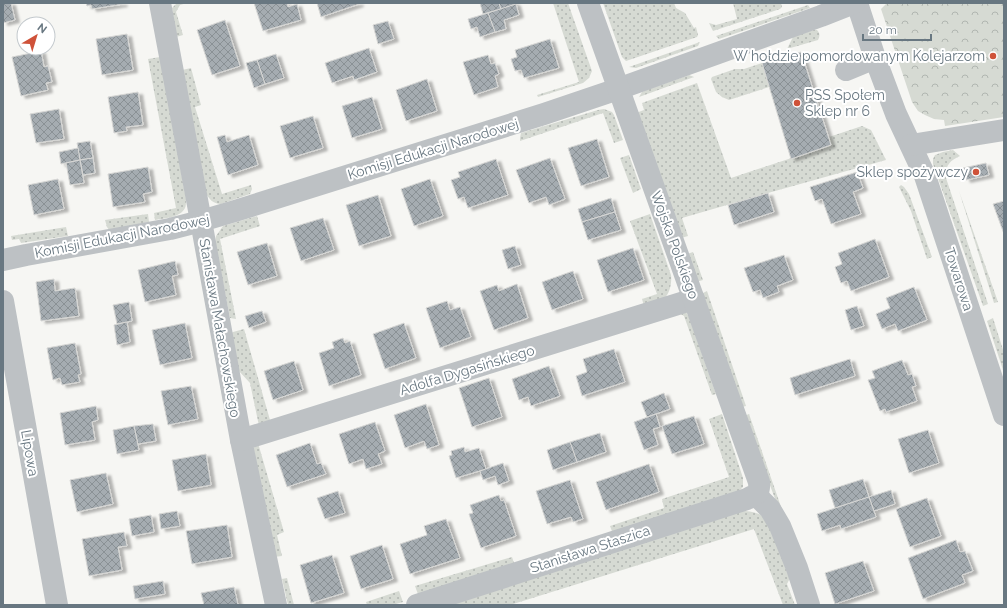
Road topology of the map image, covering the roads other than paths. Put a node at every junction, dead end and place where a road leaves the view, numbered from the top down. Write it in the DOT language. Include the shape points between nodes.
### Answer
graph roads {
  1 [pos="161,3"];
  2 [pos="588,3"];
  3 [pos="854,3"];
  4 [pos="857,3"];
  5 [pos="875,58"];
  6 [pos="846,70"];
  7 [pos="618,89"];
  8 [pos="1004,130"];
  9 [pos="911,145"];
  10 [pos="201,221"];
  11 [pos="3,260"];
  12 [pos="694,299"];
  13 [pos="3,301"];
  14 [pos="1004,415"];
  15 [pos="241,440"];
  16 [pos="758,491"];
  17 [pos="57,605"];
  18 [pos="276,605"];
  19 [pos="417,605"];
  20 [pos="809,605"];
  1 -- 10 [label="street, Stanisława Małachowskiego"];
  2 -- 7 [label="street, Wojska Polskiego"];
  3 -- 7 [label="street, Komisji Edukacji Narodowej"];
  4 -- 5 [label="street, Towarowa"];
  5 -- 6 [label="street"];
  5 -- 9 [label="street, Towarowa" via="896,114"];
  7 -- 10 [label="street, Komisji Edukacji Narodowej"];
  7 -- 12 [label="street, Wojska Polskiego"];
  8 -- 9 [label="street"];
  9 -- 14 [label="street, Towarowa" via="925,176"];
  10 -- 11 [label="street, Komisji Edukacji Narodowej"];
  10 -- 15 [label="street, Stanisława Małachowskiego"];
  12 -- 15 [label="street, Adolfa Dygasińskiego"];
  12 -- 16 [label="street, Wojska Polskiego" via="759,482"];
  13 -- 17 [label="street, Lipowa"];
  15 -- 18 [label="street, Stanisława Małachowskiego"];
  16 -- 19 [label="street, Stanisława Staszica" via="747,499"];
  16 -- 20 [label="street" via="780,526"];
}
